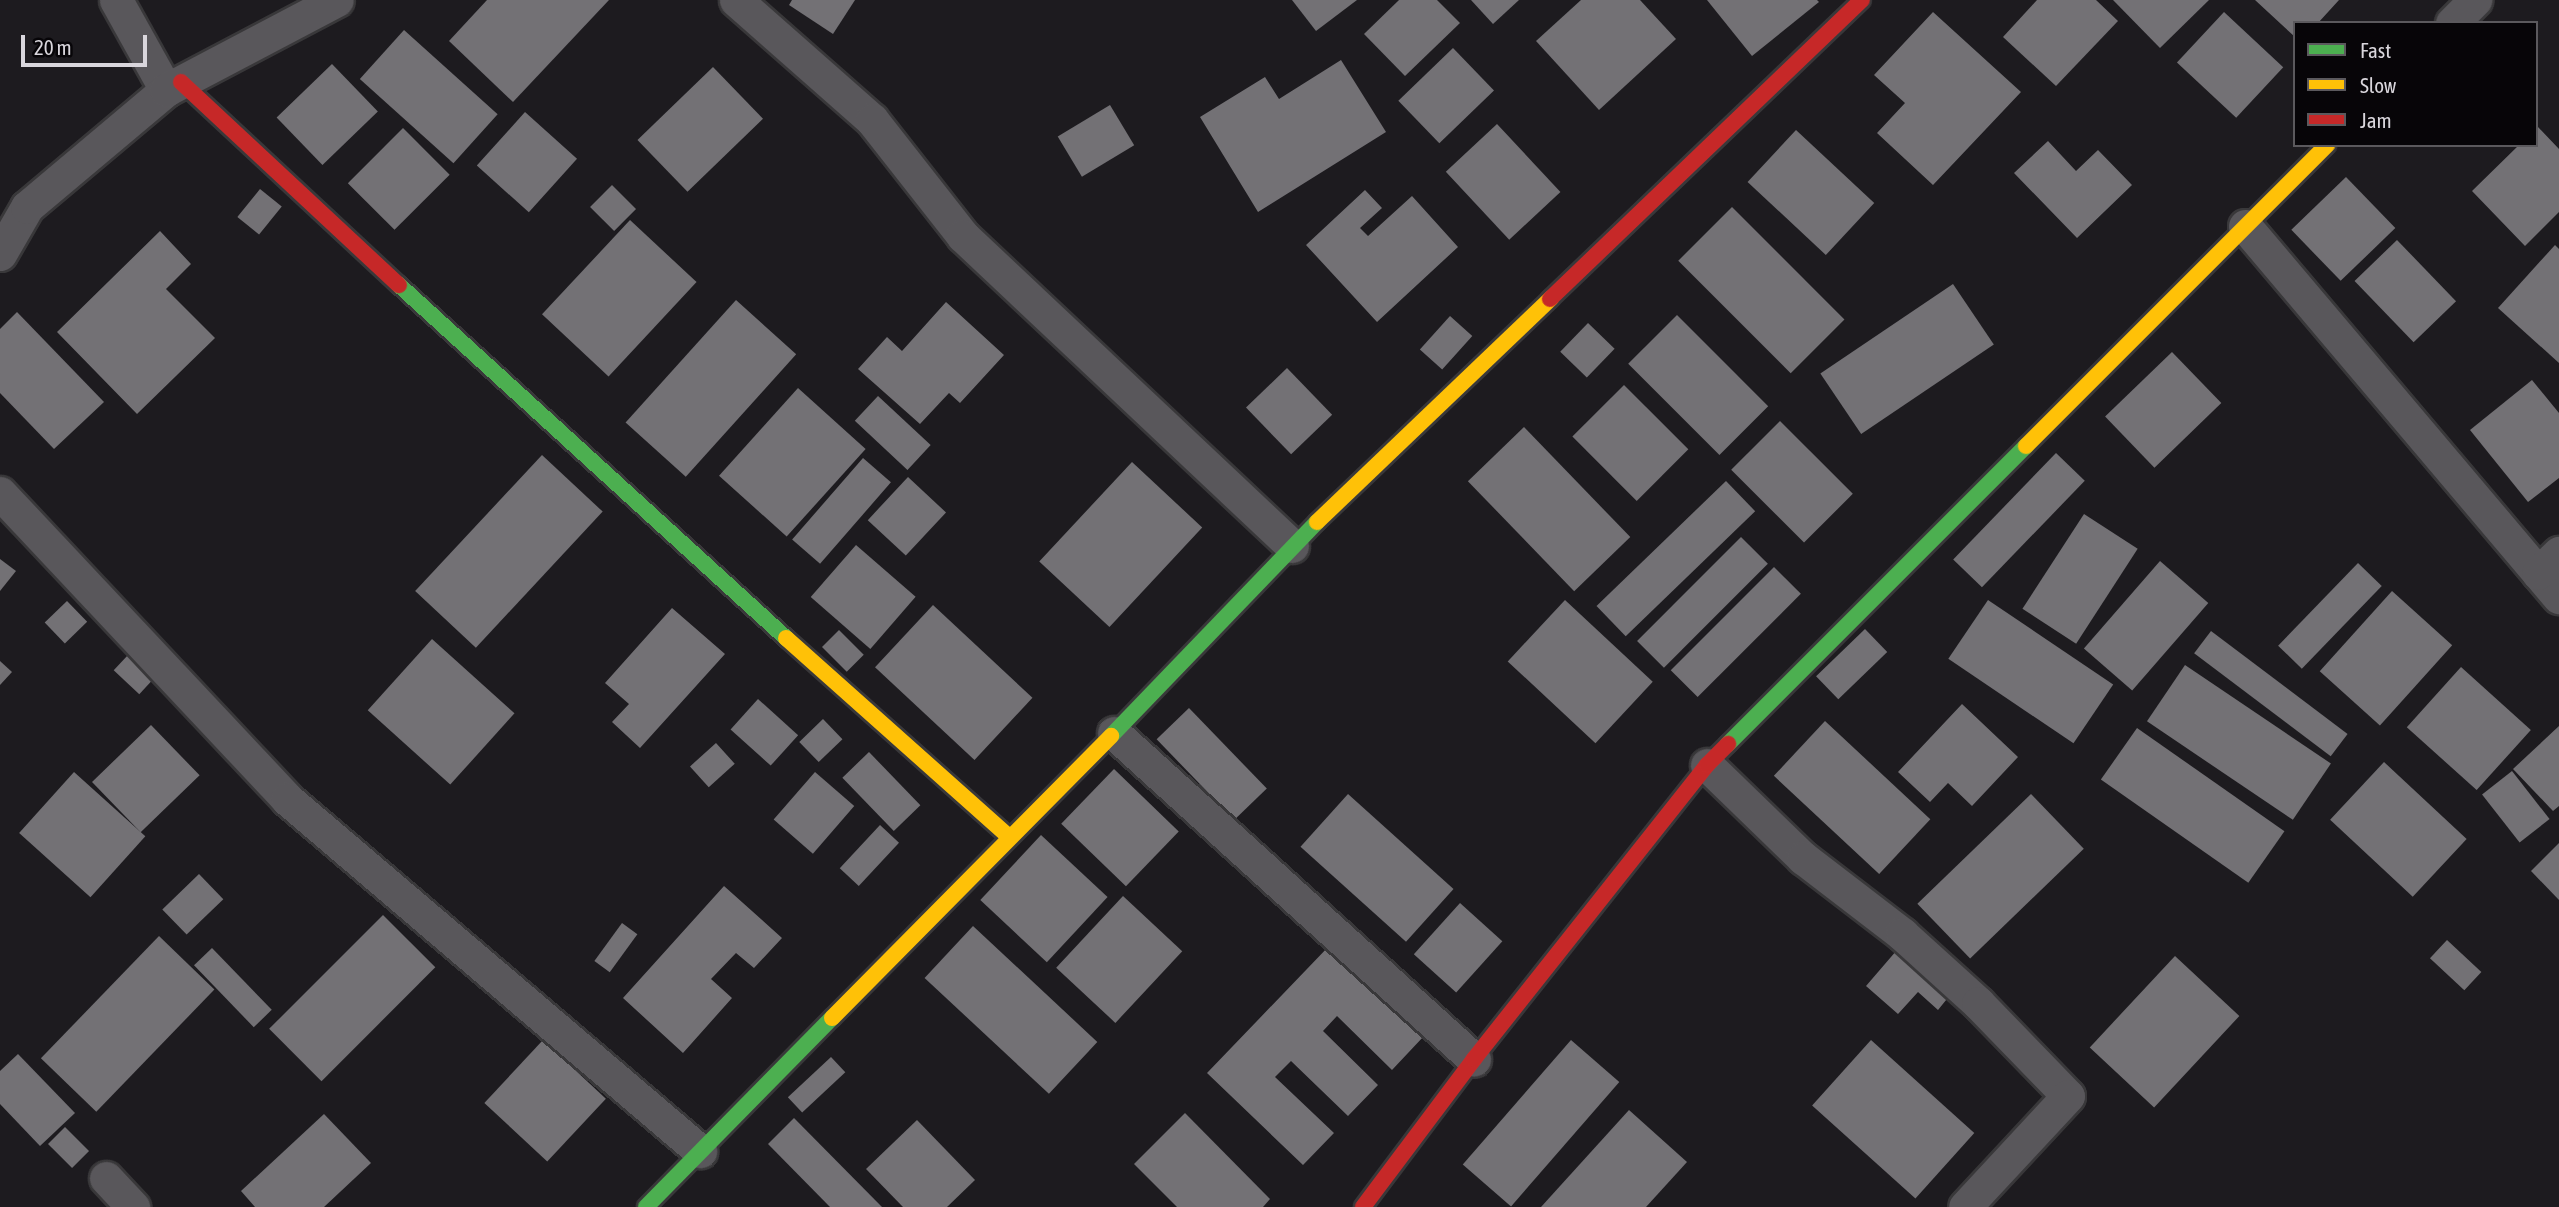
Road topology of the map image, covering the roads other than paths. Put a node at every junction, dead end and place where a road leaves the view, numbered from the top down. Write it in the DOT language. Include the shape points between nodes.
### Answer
graph roads {
  1 [pos="116,0"];
  2 [pos="337,0"];
  3 [pos="736,0"];
  4 [pos="1862,0"];
  5 [pos="2475,0"];
  6 [pos="2454,21"];
  7 [pos="173,86"];
  8 [pos="2325,147"];
  9 [pos="2245,226"];
  10 [pos="0,254"];
  11 [pos="0,493"];
  12 [pos="1292,546"];
  13 [pos="2552,574"];
  14 [pos="1114,733"];
  15 [pos="1707,765"];
  16 [pos="1009,837"];
  17 [pos="1474,1059"];
  18 [pos="700,1151"];
  19 [pos="106,1178"];
  20 [pos="133,1207"];
  21 [pos="646,1207"];
  22 [pos="1363,1207"];
  23 [pos="1965,1207"];
  1 -- 7 [label="street"];
  2 -- 7 [label="street"];
  3 -- 12 [label="street" via="872,120 963,236"];
  4 -- 12 [label="street"];
  5 -- 6 [label="street"];
  7 -- 10 [label="street" via="27,206"];
  7 -- 16 [label="street"];
  8 -- 9 [label="street"];
  9 -- 13 [label="street"];
  9 -- 15 [label="street"];
  11 -- 18 [label="street" via="287,799"];
  12 -- 14 [label="street"];
  14 -- 16 [label="street"];
  14 -- 17 [label="street"];
  15 -- 17 [label="street"];
  15 -- 23 [label="street" via="1803,858 1902,934 1968,994 2068,1096"];
  16 -- 18 [label="street"];
  17 -- 22 [label="street"];
  18 -- 21 [label="street"];
  19 -- 20 [label="street"];
}
